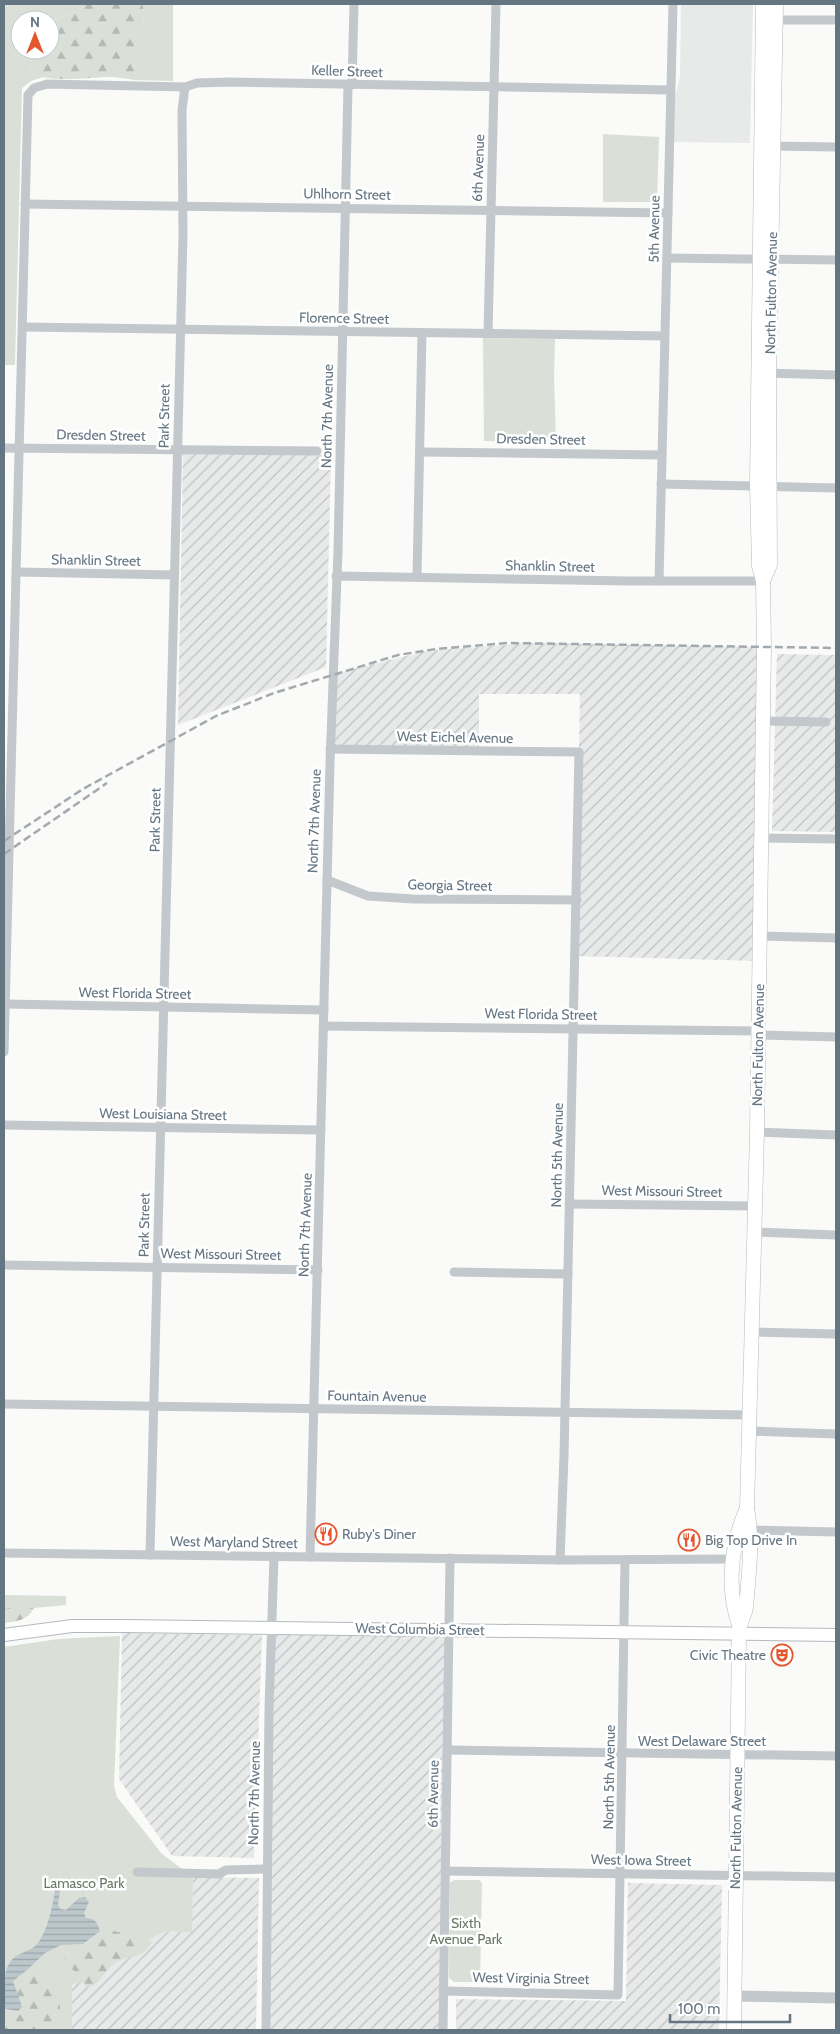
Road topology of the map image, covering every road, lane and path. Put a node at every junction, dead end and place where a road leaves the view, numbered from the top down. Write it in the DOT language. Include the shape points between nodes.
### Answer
graph roads {
  1 [pos="354,4"];
  2 [pos="496,4"];
  3 [pos="673,4"];
  4 [pos="763,4"];
  5 [pos="776,4"];
  6 [pos="770,20"];
  7 [pos="833,20"];
  8 [pos="350,85"];
  9 [pos="185,86"];
  10 [pos="494,87"];
  11 [pos="670,90"];
  12 [pos="768,146"];
  13 [pos="836,147"];
  14 [pos="25,204"];
  15 [pos="183,206"];
  16 [pos="346,208"];
  17 [pos="490,210"];
  18 [pos="668,213"];
  19 [pos="667,258"];
  20 [pos="766,260"];
  21 [pos="836,260"];
  22 [pos="22,327"];
  23 [pos="180,328"];
  24 [pos="342,331"];
  25 [pos="422,333"];
  26 [pos="488,333"];
  27 [pos="664,336"];
  28 [pos="764,372"];
  29 [pos="836,374"];
  30 [pos="4,448"];
  31 [pos="20,448"];
  32 [pos="178,450"];
  33 [pos="317,451"];
  34 [pos="421,452"];
  35 [pos="661,455"];
  36 [pos="661,484"];
  37 [pos="763,486"];
  38 [pos="836,488"];
  39 [pos="16,572"];
  40 [pos="174,576"];
  41 [pos="336,576"];
  42 [pos="417,578"];
  43 [pos="659,581"];
  44 [pos="763,581"];
  45 [pos="763,721"];
  46 [pos="826,722"];
  47 [pos="330,749"];
  48 [pos="580,752"];
  49 [pos="761,838"];
  50 [pos="836,839"];
  51 [pos="326,880"];
  52 [pos="577,900"];
  53 [pos="759,936"];
  54 [pos="836,938"];
  55 [pos="6,1004"];
  56 [pos="164,1008"];
  57 [pos="324,1010"];
  58 [pos="323,1026"];
  59 [pos="574,1029"];
  60 [pos="758,1033"];
  61 [pos="836,1037"];
  62 [pos="4,1052"];
  63 [pos="4,1125"];
  64 [pos="160,1128"];
  65 [pos="321,1130"];
  66 [pos="757,1132"];
  67 [pos="836,1135"];
  68 [pos="570,1204"];
  69 [pos="754,1206"];
  70 [pos="753,1232"];
  71 [pos="836,1234"];
  72 [pos="4,1265"];
  73 [pos="157,1267"];
  74 [pos="318,1270"];
  75 [pos="454,1272"];
  76 [pos="568,1274"];
  77 [pos="751,1332"];
  78 [pos="836,1334"];
  79 [pos="4,1404"];
  80 [pos="154,1407"];
  81 [pos="313,1409"];
  82 [pos="564,1412"];
  83 [pos="749,1415"];
  84 [pos="750,1432"];
  85 [pos="836,1434"];
  86 [pos="747,1508"];
  87 [pos="751,1530"];
  88 [pos="836,1532"];
  89 [pos="4,1553"];
  90 [pos="150,1555"];
  91 [pos="274,1556"];
  92 [pos="310,1557"];
  93 [pos="450,1558"];
  94 [pos="733,1559"];
  95 [pos="560,1560"];
  96 [pos="625,1560"];
  97 [pos="272,1628"];
  98 [pos="739,1629"];
  99 [pos="449,1630"];
  100 [pos="625,1632"];
  101 [pos="4,1635"];
  102 [pos="836,1635"];
  103 [pos="448,1750"];
  104 [pos="623,1754"];
  105 [pos="738,1754"];
  106 [pos="836,1756"];
  107 [pos="267,1869"];
  108 [pos="445,1871"];
  109 [pos="137,1872"];
  110 [pos="621,1873"];
  111 [pos="736,1875"];
  112 [pos="836,1877"];
  113 [pos="443,1991"];
  114 [pos="618,1995"];
  115 [pos="734,1996"];
  116 [pos="836,1998"];
  117 [pos="266,2030"];
  118 [pos="443,2030"];
  119 [pos="734,2030"];
  1 -- 8 [label="street, North 7th Avenue"];
  2 -- 10 [label="street, 6th Avenue"];
  3 -- 11 [label="street, 5th Avenue"];
  4 -- 6 [label="main road, North Fulton Avenue"];
  5 -- 6 [label="main road, North Fulton Avenue"];
  6 -- 7 [label="street"];
  6 -- 12 [label="main road, North Fulton Avenue"];
  8 -- 9 [label="street, Keller Street" via="197,82"];
  8 -- 10 [label="street, Keller Street"];
  8 -- 16 [label="street, North 7th Avenue"];
  9 -- 14 [label="street, Keller Street" via="46,84 34,88 28,94"];
  9 -- 15 [label="street, Park Street" via="182,110"];
  10 -- 11 [label="street, Keller Street"];
  10 -- 17 [label="street, 6th Avenue"];
  11 -- 18 [label="street, 5th Avenue"];
  12 -- 13 [label="street"];
  12 -- 20 [label="main road, North Fulton Avenue"];
  14 -- 15 [label="street, Uhlhorn Street"];
  14 -- 22 [label="street"];
  15 -- 16 [label="street, Uhlhorn Street"];
  15 -- 23 [label="street, Park Street"];
  16 -- 17 [label="street, Uhlhorn Street"];
  16 -- 24 [label="street, North 7th Avenue"];
  17 -- 18 [label="street, Uhlhorn Street"];
  17 -- 26 [label="street, 6th Avenue"];
  18 -- 19 [label="street, 5th Avenue"];
  19 -- 20 [label="street"];
  19 -- 27 [label="street, 5th Avenue"];
  20 -- 21 [label="street"];
  20 -- 28 [label="main road, North Fulton Avenue"];
  22 -- 23 [label="street, Florence Street"];
  22 -- 31 [label="street"];
  23 -- 24 [label="street, Florence Street"];
  23 -- 32 [label="street, Park Street"];
  24 -- 25 [label="street, Florence Street"];
  24 -- 41 [label="street, North 7th Avenue"];
  25 -- 26 [label="street, Florence Street"];
  25 -- 34 [label="street"];
  26 -- 27 [label="street, Florence Street"];
  27 -- 35 [label="street, 5th Avenue"];
  28 -- 29 [label="street"];
  28 -- 37 [label="main road, North Fulton Avenue"];
  30 -- 31 [label="street, Dresden Street"];
  31 -- 32 [label="street, Dresden Street"];
  31 -- 39 [label="street"];
  32 -- 33 [label="street, Dresden Street"];
  32 -- 40 [label="street, Park Street"];
  34 -- 35 [label="street, Dresden Street"];
  34 -- 42 [label="street"];
  35 -- 36 [label="street"];
  36 -- 37 [label="street"];
  36 -- 43 [label="street"];
  37 -- 38 [label="street"];
  37 -- 44 [label="main road, North Fulton Avenue" via="759,566"];
  39 -- 40 [label="street, Shanklin Street"];
  39 -- 55 [label="street"];
  40 -- 56 [label="street, Park Street"];
  41 -- 42 [label="street, Shanklin Street"];
  41 -- 47 [label="street, North 7th Avenue"];
  42 -- 43 [label="street, Shanklin Street"];
  43 -- 44 [label="street, Shanklin Street"];
  44 -- 45 [label="main road, North Fulton Avenue"];
  45 -- 46 [label="street"];
  45 -- 49 [label="main road, North Fulton Avenue"];
  47 -- 48 [label="street, West Eichel Avenue"];
  47 -- 51 [label="street, North 7th Avenue"];
  48 -- 52 [label="street, North 5th Avenue"];
  49 -- 50 [label="street"];
  49 -- 53 [label="main road, North Fulton Avenue"];
  51 -- 52 [label="street, Georgia Street" via="368,896"];
  51 -- 57 [label="street, North 7th Avenue"];
  52 -- 59 [label="street, North 5th Avenue"];
  53 -- 54 [label="street"];
  53 -- 60 [label="main road, North Fulton Avenue"];
  55 -- 56 [label="street, West Florida Street"];
  55 -- 62 [label="street"];
  56 -- 57 [label="street, West Florida Street"];
  56 -- 64 [label="street, Park Street"];
  57 -- 58 [label="street, North 7th Avenue"];
  58 -- 59 [label="street, West Florida Street"];
  58 -- 65 [label="street, North 7th Avenue"];
  59 -- 60 [label="street, West Florida Street"];
  59 -- 68 [label="street, North 5th Avenue"];
  60 -- 61 [label="street, West Florida Street"];
  60 -- 66 [label="main road, North Fulton Avenue"];
  63 -- 64 [label="street, West Louisiana Street"];
  64 -- 65 [label="street, West Louisiana Street"];
  64 -- 73 [label="street, Park Street"];
  65 -- 74 [label="street, North 7th Avenue"];
  66 -- 67 [label="street"];
  66 -- 69 [label="main road, North Fulton Avenue"];
  68 -- 69 [label="street, West Missouri Street"];
  68 -- 76 [label="street, North 5th Avenue"];
  69 -- 70 [label="main road, North Fulton Avenue"];
  70 -- 71 [label="street"];
  70 -- 77 [label="main road, North Fulton Avenue"];
  72 -- 73 [label="street, West Missouri Street"];
  73 -- 74 [label="street, West Missouri Street"];
  73 -- 80 [label="street, Park Street"];
  74 -- 81 [label="street, North 7th Avenue"];
  75 -- 76 [label="street"];
  76 -- 82 [label="street, North 5th Avenue"];
  77 -- 78 [label="street"];
  77 -- 83 [label="main road, North Fulton Avenue"];
  79 -- 80 [label="street, Fountain Avenue"];
  80 -- 81 [label="street, Fountain Avenue"];
  80 -- 90 [label="street, Park Street"];
  81 -- 82 [label="street, Fountain Avenue"];
  81 -- 92 [label="street, North 7th Avenue"];
  82 -- 83 [label="street, Fountain Avenue"];
  82 -- 95 [label="street, North 5th Avenue"];
  83 -- 84 [label="main road, North Fulton Avenue"];
  84 -- 85 [label="street"];
  84 -- 86 [label="main road, North Fulton Avenue"];
  86 -- 87 [label="main road, North Fulton Avenue"];
  86 -- 94 [label="main road, North Fulton Avenue" via="738,1528"];
  87 -- 88 [label="street"];
  87 -- 98 [label="main road, North Fulton Avenue" via="746,1610"];
  89 -- 90 [label="street, West Maryland Street"];
  90 -- 91 [label="street, West Maryland Street"];
  91 -- 92 [label="street, West Maryland Street"];
  91 -- 97 [label="street, North 7th Avenue"];
  92 -- 93 [label="street, West Maryland Street"];
  93 -- 95 [label="street, West Maryland Street"];
  93 -- 99 [label="street, 6th Avenue"];
  94 -- 96 [label="street, West Maryland Street"];
  94 -- 98 [label="main road, North Fulton Avenue" via="734,1610"];
  95 -- 96 [label="street, West Maryland Street"];
  96 -- 100 [label="street, North 5th Avenue"];
  97 -- 99 [label="main road, West Columbia Street"];
  97 -- 101 [label="main road, West Columbia Street" via="72,1626"];
  97 -- 107 [label="street, North 7th Avenue"];
  98 -- 100 [label="main road, West Columbia Street"];
  98 -- 102 [label="main road, West Columbia Street"];
  98 -- 105 [label="main road, North Fulton Avenue"];
  99 -- 100 [label="main road, West Columbia Street"];
  99 -- 103 [label="street, 6th Avenue"];
  100 -- 104 [label="street, North 5th Avenue"];
  103 -- 104 [label="street, West Delaware Street"];
  103 -- 108 [label="street, 6th Avenue"];
  104 -- 105 [label="street, West Delaware Street"];
  104 -- 110 [label="street, North 5th Avenue"];
  105 -- 106 [label="street, West Delaware Street"];
  105 -- 111 [label="main road, North Fulton Avenue"];
  107 -- 109 [label="street" via="226,1870 219,1874"];
  107 -- 117 [label="street, North 7th Avenue"];
  108 -- 110 [label="street, West Iowa Street"];
  108 -- 113 [label="street, 6th Avenue"];
  110 -- 111 [label="street, West Iowa Street"];
  110 -- 114 [label="street, North 5th Avenue"];
  111 -- 112 [label="street, West Iowa Street"];
  111 -- 115 [label="main road, North Fulton Avenue"];
  113 -- 114 [label="street, West Virginia Street"];
  113 -- 118 [label="street, 6th Avenue"];
  115 -- 116 [label="street"];
  115 -- 119 [label="main road, North Fulton Avenue"];
}
